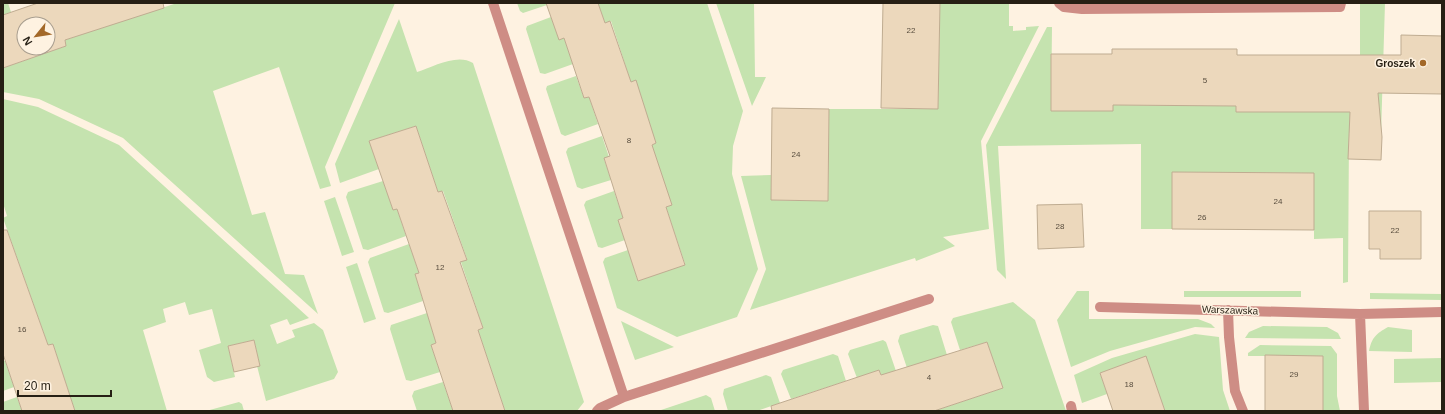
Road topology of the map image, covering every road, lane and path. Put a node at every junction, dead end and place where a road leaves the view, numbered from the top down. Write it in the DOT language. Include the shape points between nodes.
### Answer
graph roads {
  1 [pos="493,3"];
  2 [pos="1059,3"];
  3 [pos="1341,3"];
  4 [pos="929,299"];
  5 [pos="1100,307"];
  6 [pos="1228,310"];
  7 [pos="1442,312"];
  8 [pos="1360,314"];
  9 [pos="624,397"];
  10 [pos="597,411"];
  11 [pos="1243,411"];
  12 [pos="1364,411"];
  1 -- 9 [label="street"];
  2 -- 3 [label="street" via="1074,9 1340,7"];
  4 -- 9 [label="street"];
  5 -- 6 [label="street, Warszawska"];
  6 -- 8 [label="street, Warszawska"];
  6 -- 11 [label="street" via="1235,391"];
  7 -- 8 [label="street, Warszawska"];
  8 -- 12 [label="street"];
  9 -- 10 [label="street"];
}
